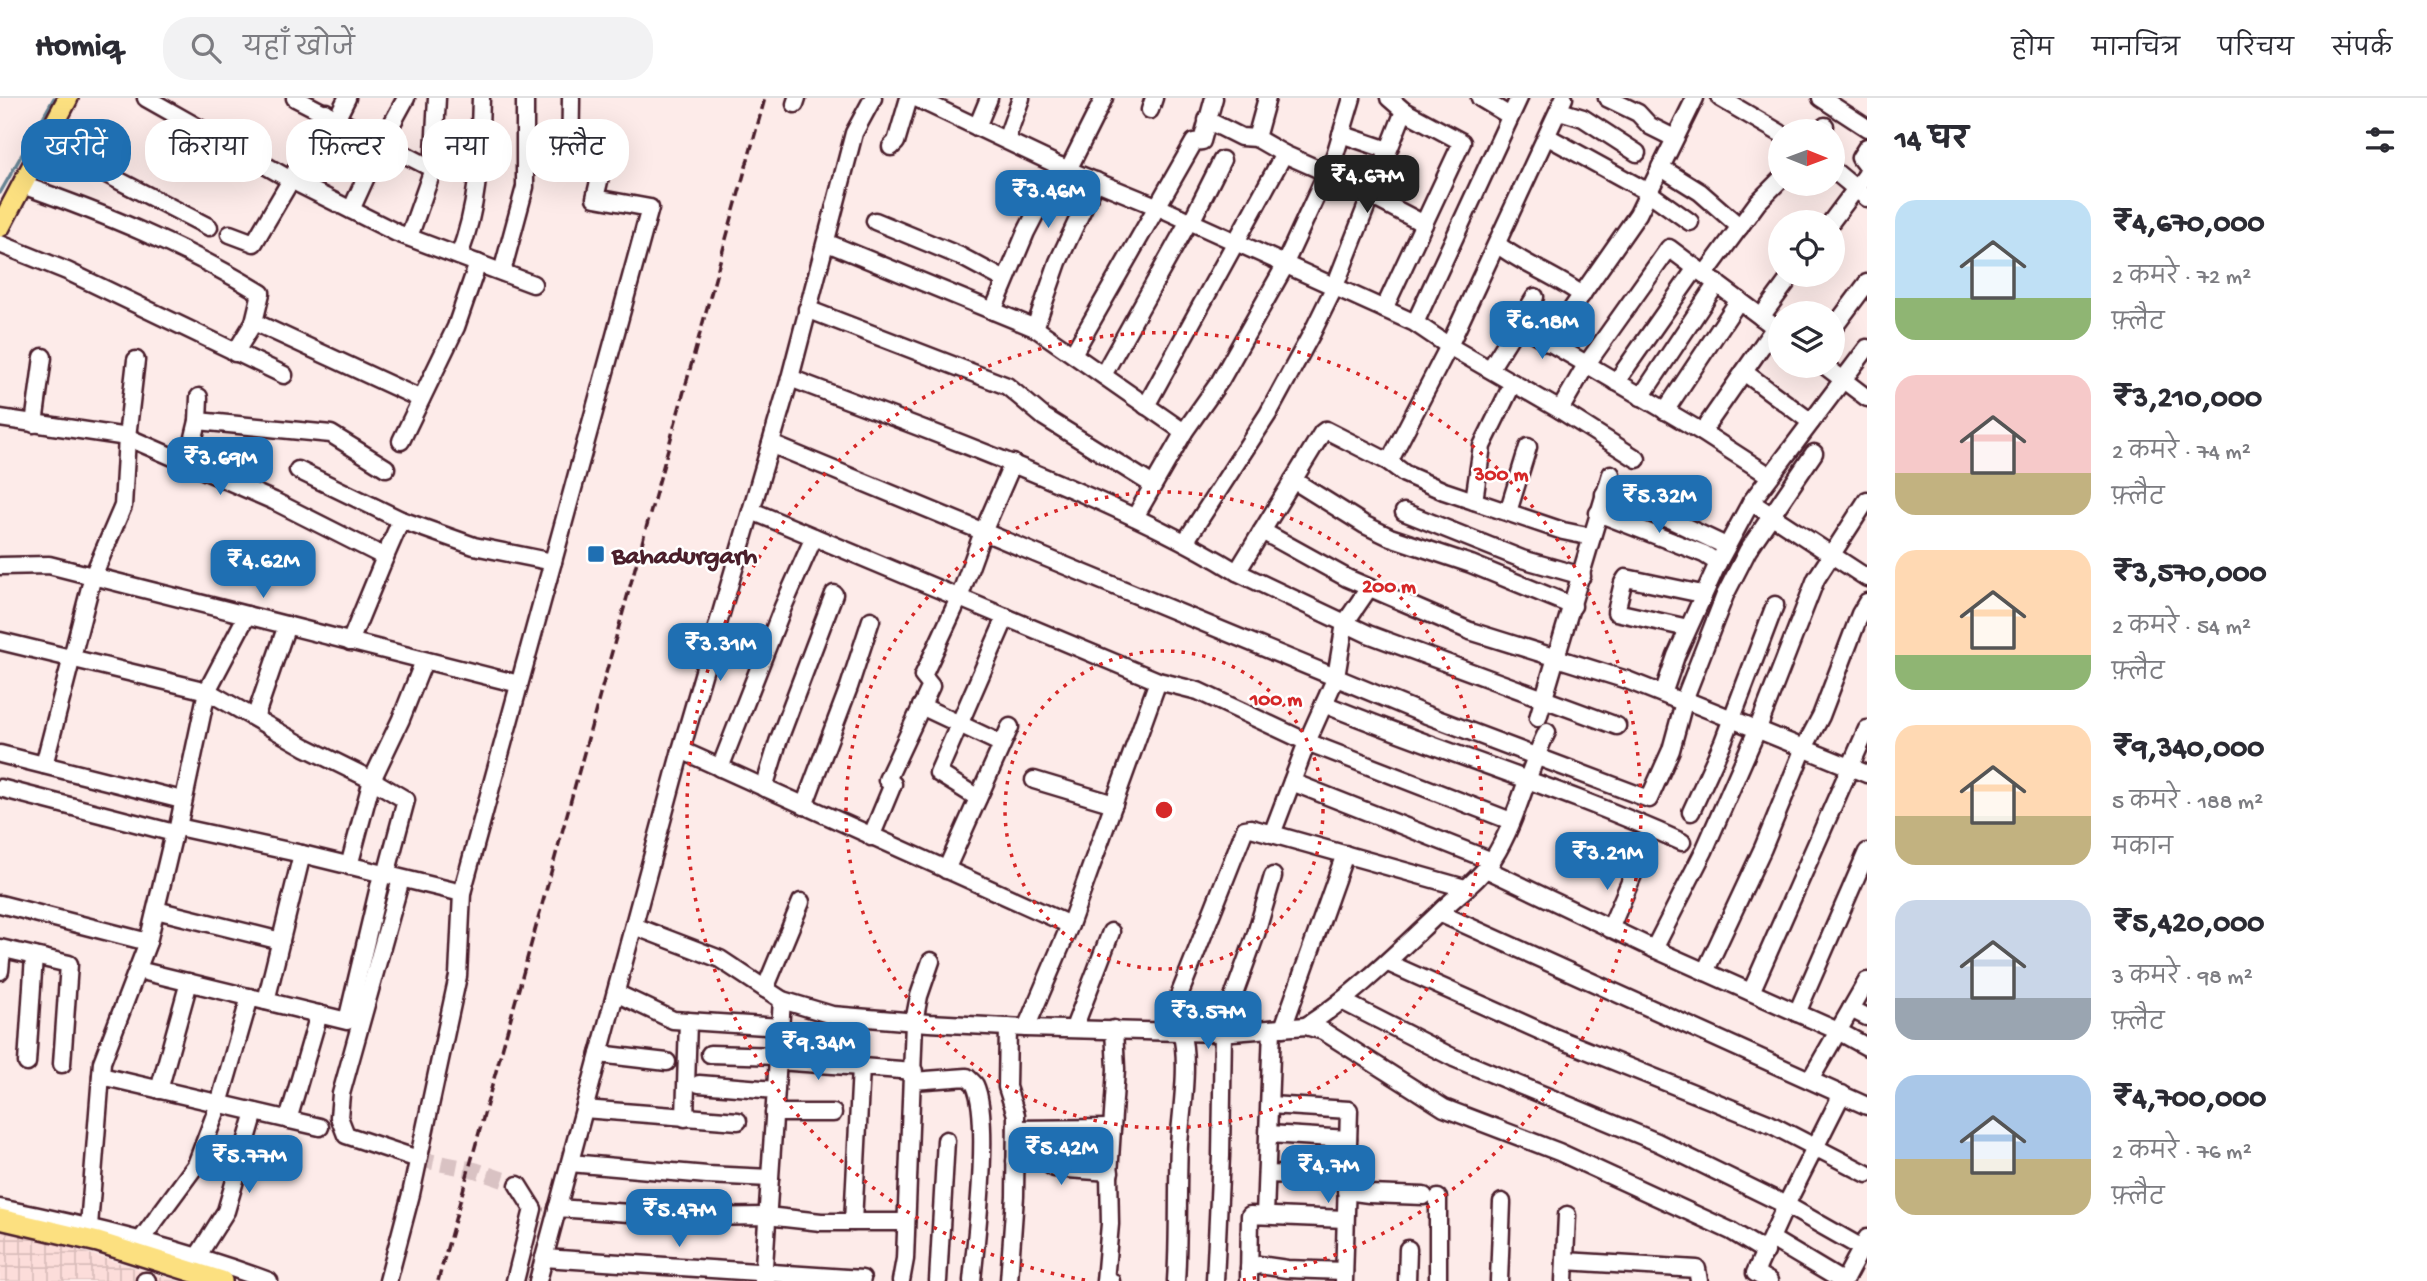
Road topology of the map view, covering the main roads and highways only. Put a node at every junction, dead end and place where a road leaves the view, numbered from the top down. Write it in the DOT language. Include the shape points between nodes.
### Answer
graph roads {
  1 [pos="68,98"];
  2 [pos="0,227"];
  3 [pos="0,1219"];
  4 [pos="222,1281"];
  1 -- 2 [label="main road"];
  3 -- 4 [label="main road" via="98,1242"];
}
